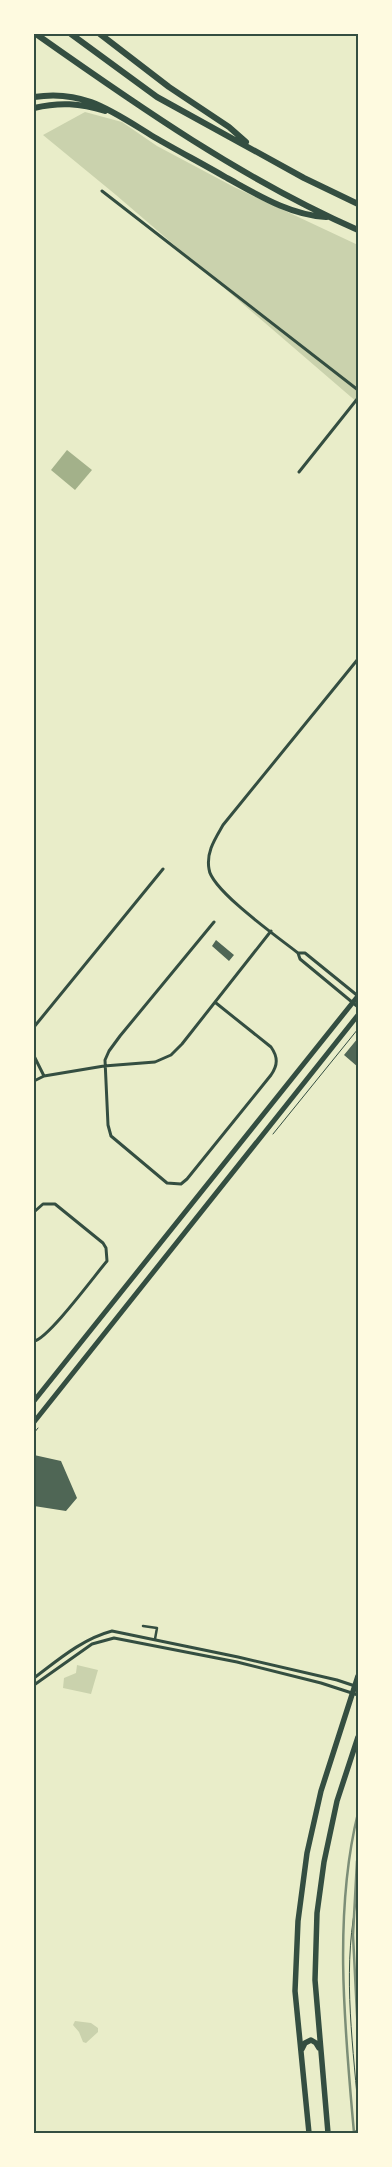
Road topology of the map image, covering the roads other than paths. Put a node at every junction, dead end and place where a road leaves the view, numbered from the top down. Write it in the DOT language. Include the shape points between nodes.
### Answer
graph roads {
  1 [pos="36,34"];
  2 [pos="71,34"];
  3 [pos="100,34"];
  4 [pos="34,97"];
  5 [pos="34,108"];
  6 [pos="123,116"];
  7 [pos="253,149"];
  8 [pos="102,191"];
  9 [pos="358,204"];
  10 [pos="327,217"];
  11 [pos="358,230"];
  12 [pos="358,390"];
  13 [pos="358,398"];
  14 [pos="300,472"];
  15 [pos="358,659"];
  16 [pos="163,869"];
  17 [pos="214,922"];
  18 [pos="271,931"];
  19 [pos="298,953"];
  20 [pos="358,996"];
  21 [pos="216,1003"];
  22 [pos="353,1003"];
  23 [pos="358,1007"];
  24 [pos="358,1015"];
  25 [pos="34,1027"];
  26 [pos="34,1056"];
  27 [pos="104,1066"];
  28 [pos="44,1076"];
  29 [pos="34,1081"];
  30 [pos="34,1212"];
  31 [pos="34,1341"];
  32 [pos="34,1400"];
  33 [pos="34,1422"];
  34 [pos="143,1626"];
  35 [pos="155,1639"];
  36 [pos="358,1676"];
  37 [pos="34,1678"];
  38 [pos="34,1685"];
  39 [pos="357,1686"];
  40 [pos="352,1692"];
  41 [pos="358,1695"];
  42 [pos="358,1737"];
  43 [pos="321,2052"];
  44 [pos="301,2054"];
  45 [pos="309,2133"];
  46 [pos="328,2133"];
  1 -- 10 [label="highway" via="224,160"];
  2 -- 7 [label="highway" via="157,97"];
  3 -- 7 [label="highway" via="169,87 229,126"];
  4 -- 6 [label="highway" via="86,100"];
  5 -- 6 [label="highway" via="76,104"];
  6 -- 10 [label="highway" via="255,193 303,214"];
  7 -- 9 [label="highway"];
  8 -- 12 [label="street"];
  10 -- 11 [label="highway"];
  13 -- 14 [label="street"];
  15 -- 18 [label="street" via="227,820 212,845 208,869 214,882"];
  16 -- 25 [label="street"];
  17 -- 27 [label="street" via="108,1051"];
  18 -- 19 [label="street"];
  18 -- 21 [label="street"];
  19 -- 20 [label="street" via="305,953"];
  19 -- 22 [label="street" via="300,959"];
  20 -- 22 [label="main road"];
  21 -- 27 [label="street" via="178,1050 163,1060"];
  21 -- 27 [label="street" via="270,1047 276,1056 276,1064 271,1075 181,1184 167,1183 111,1136"];
  22 -- 23 [label="street"];
  22 -- 32 [label="main road"];
  24 -- 33 [label="main road"];
  26 -- 28 [label="street"];
  27 -- 28 [label="street"];
  28 -- 29 [label="street"];
  30 -- 31 [label="street" via="43,1204 55,1204 103,1243 107,1254 107,1261 67,1310 43,1337"];
  34 -- 35 [label="street" via="157,1628"];
  35 -- 37 [label="street" via="112,1631 98,1635 77,1646"];
  35 -- 39 [label="street"];
  36 -- 39 [label="main road"];
  38 -- 40 [label="street" via="92,1644 114,1638 237,1662"];
  39 -- 40 [label="main road"];
  40 -- 41 [label="street"];
  40 -- 44 [label="main road" via="321,1790 307,1853 298,1922 295,1991"];
  42 -- 43 [label="main road" via="337,1801 317,1913 315,1980"];
  43 -- 44 [label="main road" via="311,2040 305,2042"];
  43 -- 46 [label="main road"];
  44 -- 45 [label="main road"];
}
